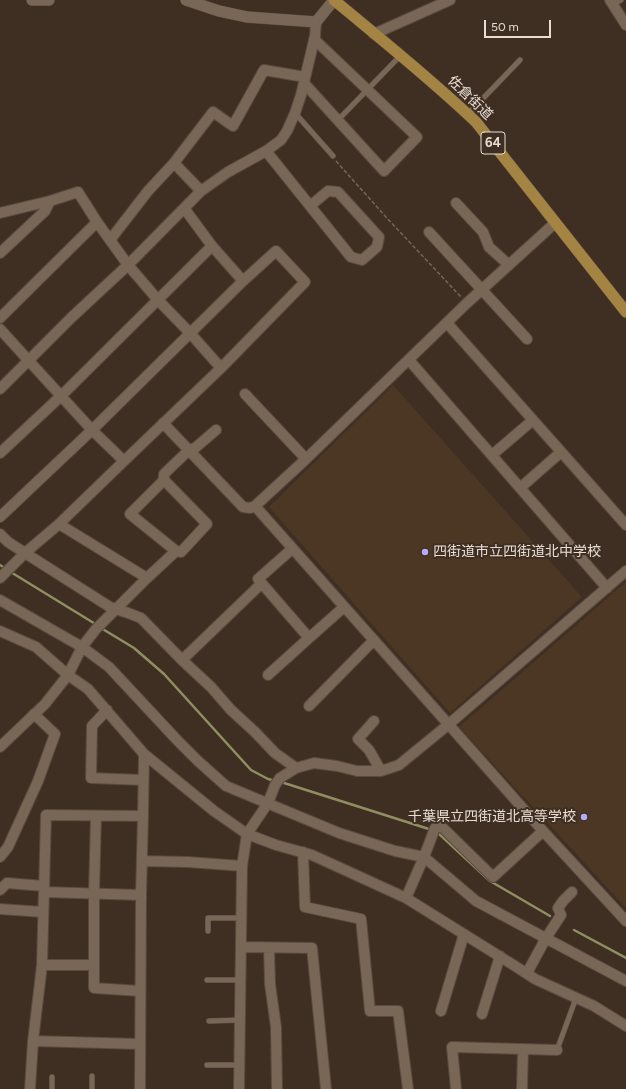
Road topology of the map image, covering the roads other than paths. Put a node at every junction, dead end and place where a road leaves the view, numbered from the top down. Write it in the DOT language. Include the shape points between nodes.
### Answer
graph roads {
  1 [pos="32,0"];
  2 [pos="49,0"];
  3 [pos="186,0"];
  4 [pos="334,0"];
  5 [pos="450,0"];
  6 [pos="615,1"];
  7 [pos="625,21"];
  8 [pos="316,22"];
  9 [pos="374,34"];
  10 [pos="314,39"];
  11 [pos="401,55"];
  12 [pos="520,60"];
  13 [pos="304,80"];
  14 [pos="367,90"];
  15 [pos="295,113"];
  16 [pos="468,114"];
  17 [pos="338,120"];
  18 [pos="266,151"];
  19 [pos="333,156"];
  20 [pos="174,163"];
  21 [pos="201,191"];
  22 [pos="50,200"];
  23 [pos="456,203"];
  24 [pos="310,206"];
  25 [pos="184,208"];
  26 [pos="0,213"];
  27 [pos="97,222"];
  28 [pos="555,223"];
  29 [pos="429,232"];
  30 [pos="110,240"];
  31 [pos="212,246"];
  32 [pos="0,253"];
  33 [pos="128,265"];
  34 [pos="509,265"];
  35 [pos="243,281"];
  36 [pos="482,290"];
  37 [pos="158,300"];
  38 [pos="626,312"];
  39 [pos="0,318"];
  40 [pos="447,323"];
  41 [pos="0,329"];
  42 [pos="190,333"];
  43 [pos="527,339"];
  44 [pos="408,360"];
  45 [pos="29,361"];
  46 [pos="221,368"];
  47 [pos="0,389"];
  48 [pos="245,394"];
  49 [pos="61,396"];
  50 [pos="533,420"];
  51 [pos="163,423"];
  52 [pos="92,430"];
  53 [pos="216,430"];
  54 [pos="189,450"];
  55 [pos="561,452"];
  56 [pos="0,453"];
  57 [pos="492,456"];
  58 [pos="306,459"];
  59 [pos="124,461"];
  60 [pos="164,480"];
  61 [pos="520,488"];
  62 [pos="255,506"];
  63 [pos="0,517"];
  64 [pos="59,524"];
  65 [pos="626,525"];
  66 [pos="0,534"];
  67 [pos="292,548"];
  68 [pos="176,551"];
  69 [pos="25,553"];
  70 [pos="626,571"];
  71 [pos="5,573"];
  72 [pos="147,578"];
  73 [pos="261,584"];
  74 [pos="607,588"];
  75 [pos="0,600"];
  76 [pos="344,606"];
  77 [pos="117,609"];
  78 [pos="0,631"];
  79 [pos="309,638"];
  80 [pos="374,640"];
  81 [pos="82,648"];
  82 [pos="182,660"];
  83 [pos="68,674"];
  84 [pos="268,675"];
  85 [pos="308,706"];
  86 [pos="107,710"];
  87 [pos="34,714"];
  88 [pos="374,721"];
  89 [pos="449,724"];
  90 [pos="2,743"];
  91 [pos="144,754"];
  92 [pos="296,768"];
  93 [pos="381,771"];
  94 [pos="143,780"];
  95 [pos="268,803"];
  96 [pos="96,816"];
  97 [pos="143,816"];
  98 [pos="543,831"];
  99 [pos="247,834"];
  100 [pos="303,852"];
  101 [pos="0,857"];
  102 [pos="424,857"];
  103 [pos="142,861"];
  104 [pos="242,866"];
  105 [pos="44,889"];
  106 [pos="0,890"];
  107 [pos="572,892"];
  108 [pos="94,893"];
  109 [pos="141,895"];
  110 [pos="406,898"];
  111 [pos="0,909"];
  112 [pos="43,912"];
  113 [pos="242,918"];
  114 [pos="626,921"];
  115 [pos="208,931"];
  116 [pos="464,934"];
  117 [pos="546,938"];
  118 [pos="241,947"];
  119 [pos="269,948"];
  120 [pos="500,956"];
  121 [pos="42,965"];
  122 [pos="94,965"];
  123 [pos="527,973"];
  124 [pos="207,980"];
  125 [pos="240,980"];
  126 [pos="626,981"];
  127 [pos="140,991"];
  128 [pos="576,997"];
  129 [pos="441,1012"];
  130 [pos="482,1014"];
  131 [pos="240,1020"];
  132 [pos="209,1021"];
  133 [pos="626,1026"];
  134 [pos="33,1041"];
  135 [pos="140,1044"];
  136 [pos="522,1049"];
  137 [pos="558,1050"];
  138 [pos="206,1065"];
  139 [pos="239,1065"];
  140 [pos="92,1076"];
  141 [pos="52,1077"];
  142 [pos="30,1089"];
  143 [pos="52,1089"];
  144 [pos="92,1089"];
  145 [pos="140,1089"];
  146 [pos="239,1089"];
  147 [pos="277,1089"];
  148 [pos="326,1089"];
  149 [pos="408,1089"];
  150 [pos="456,1089"];
  151 [pos="522,1089"];
  1 -- 2 [label="street"];
  3 -- 8 [label="street" via="219,12 247,17"];
  4 -- 8 [label="street"];
  4 -- 9 [label="main road, 佐倉街道 / 64"];
  5 -- 9 [label="street"];
  6 -- 7 [label="street"];
  8 -- 10 [label="street"];
  9 -- 11 [label="main road, 佐倉街道 / 64"];
  10 -- 13 [label="street"];
  10 -- 14 [label="street"];
  11 -- 14 [label="lane"];
  11 -- 16 [label="main road, 佐倉街道 / 64"];
  12 -- 16 [label="lane"];
  13 -- 15 [label="street"];
  13 -- 17 [label="street"];
  13 -- 20 [label="street" via="264,70 233,126 213,112"];
  14 -- 17 [label="lane"];
  14 -- 17 [label="street" via="417,137 384,170"];
  15 -- 18 [label="street" via="281,140"];
  15 -- 19 [label="lane"];
  16 -- 28 [label="main road, 佐倉街道 / 64"];
  18 -- 21 [label="street" via="228,172"];
  18 -- 24 [label="street"];
  20 -- 21 [label="street"];
  20 -- 30 [label="street" via="148,191"];
  21 -- 25 [label="street"];
  22 -- 26 [label="street"];
  22 -- 27 [label="street" via="78,192"];
  22 -- 32 [label="street" via="45,211"];
  23 -- 34 [label="street" via="483,232 489,247"];
  24 -- 24 [label="street" via="351,257 362,260 377,247 379,237 338,192 328,191"];
  25 -- 31 [label="street"];
  25 -- 33 [label="street"];
  27 -- 30 [label="street"];
  27 -- 39 [label="street"];
  28 -- 34 [label="street"];
  28 -- 38 [label="main road, 佐倉街道 / 64"];
  29 -- 36 [label="street"];
  30 -- 33 [label="street"];
  31 -- 35 [label="street"];
  31 -- 37 [label="street"];
  33 -- 37 [label="street"];
  33 -- 45 [label="street"];
  34 -- 36 [label="street"];
  35 -- 42 [label="street"];
  35 -- 46 [label="street" via="276,250 306,282"];
  36 -- 40 [label="street"];
  36 -- 43 [label="street"];
  37 -- 42 [label="street"];
  37 -- 49 [label="street"];
  40 -- 44 [label="street"];
  40 -- 50 [label="street"];
  41 -- 45 [label="street"];
  42 -- 46 [label="street"];
  42 -- 52 [label="street"];
  44 -- 57 [label="street"];
  44 -- 58 [label="street"];
  45 -- 47 [label="street"];
  45 -- 49 [label="street"];
  46 -- 51 [label="street"];
  48 -- 58 [label="street"];
  49 -- 52 [label="street"];
  49 -- 56 [label="street"];
  50 -- 55 [label="street"];
  50 -- 57 [label="street"];
  51 -- 54 [label="street"];
  51 -- 59 [label="street"];
  52 -- 59 [label="street"];
  52 -- 63 [label="street"];
  53 -- 54 [label="street"];
  54 -- 60 [label="street" via="164,474"];
  54 -- 62 [label="street" via="243,507"];
  55 -- 61 [label="street"];
  55 -- 65 [label="street"];
  57 -- 61 [label="street"];
  58 -- 62 [label="street"];
  59 -- 64 [label="street"];
  60 -- 68 [label="street" via="207,524 181,552"];
  60 -- 68 [label="street" via="130,514"];
  61 -- 74 [label="street"];
  62 -- 67 [label="street"];
  64 -- 69 [label="street"];
  64 -- 72 [label="street"];
  66 -- 69 [label="street"];
  67 -- 73 [label="street" via="258,579"];
  67 -- 76 [label="street"];
  68 -- 72 [label="street"];
  69 -- 71 [label="street"];
  69 -- 77 [label="street"];
  70 -- 74 [label="street"];
  72 -- 77 [label="street"];
  73 -- 79 [label="street"];
  73 -- 82 [label="street"];
  74 -- 89 [label="street"];
  75 -- 81 [label="street"];
  76 -- 79 [label="street"];
  76 -- 80 [label="street"];
  77 -- 81 [label="street"];
  77 -- 82 [label="street" via="140,618"];
  78 -- 83 [label="street" via="36,647"];
  79 -- 84 [label="street"];
  80 -- 85 [label="street"];
  80 -- 89 [label="street"];
  81 -- 83 [label="street"];
  81 -- 95 [label="street" via="109,667 177,740 226,786"];
  82 -- 92 [label="street" via="275,753"];
  83 -- 86 [label="street" via="88,689"];
  83 -- 87 [label="street"];
  86 -- 91 [label="street"];
  86 -- 94 [label="street" via="92,726 91,778"];
  87 -- 90 [label="street"];
  87 -- 101 [label="street" via="56,734 8,847"];
  88 -- 93 [label="street" via="358,739 369,750"];
  89 -- 93 [label="street" via="399,765"];
  89 -- 98 [label="street"];
  91 -- 94 [label="street"];
  91 -- 99 [label="street" via="214,811"];
  92 -- 93 [label="street" via="314,763 357,771"];
  92 -- 95 [label="street" via="278,782"];
  94 -- 97 [label="street"];
  95 -- 99 [label="street"];
  95 -- 102 [label="street" via="339,833 395,851"];
  96 -- 97 [label="street"];
  96 -- 105 [label="street" via="46,815"];
  96 -- 108 [label="street"];
  97 -- 103 [label="street"];
  98 -- 102 [label="street" via="494,877 439,826 434,831"];
  98 -- 114 [label="street"];
  99 -- 100 [label="street"];
  99 -- 104 [label="street"];
  100 -- 110 [label="street"];
  100 -- 149 [label="street" via="304,907 361,919 370,1011 398,1011"];
  102 -- 110 [label="street"];
  102 -- 117 [label="street" via="476,901"];
  103 -- 104 [label="street"];
  103 -- 109 [label="street"];
  104 -- 113 [label="street"];
  105 -- 106 [label="street" via="7,883"];
  105 -- 108 [label="street"];
  105 -- 112 [label="street"];
  107 -- 117 [label="street" via="558,908 562,915"];
  108 -- 109 [label="street"];
  108 -- 122 [label="street"];
  109 -- 127 [label="street"];
  110 -- 116 [label="street"];
  111 -- 112 [label="street"];
  112 -- 121 [label="street"];
  113 -- 115 [label="lane" via="208,918"];
  113 -- 118 [label="street"];
  116 -- 120 [label="street"];
  116 -- 129 [label="street"];
  117 -- 123 [label="street"];
  117 -- 126 [label="street"];
  118 -- 119 [label="street"];
  118 -- 125 [label="street"];
  119 -- 147 [label="street" via="270,984 276,1027"];
  119 -- 148 [label="street" via="312,948"];
  120 -- 123 [label="street"];
  120 -- 130 [label="street"];
  121 -- 122 [label="street"];
  121 -- 134 [label="street"];
  122 -- 127 [label="street" via="94,988"];
  123 -- 128 [label="street"];
  124 -- 125 [label="lane"];
  125 -- 131 [label="street"];
  127 -- 135 [label="street"];
  128 -- 133 [label="street"];
  128 -- 137 [label="lane"];
  131 -- 132 [label="lane"];
  131 -- 139 [label="street"];
  134 -- 135 [label="street"];
  134 -- 142 [label="street"];
  135 -- 145 [label="street"];
  136 -- 137 [label="street"];
  136 -- 150 [label="street" via="452,1048"];
  136 -- 151 [label="street"];
  138 -- 139 [label="lane"];
  139 -- 146 [label="street"];
  140 -- 144 [label="lane"];
  141 -- 143 [label="lane"];
}
